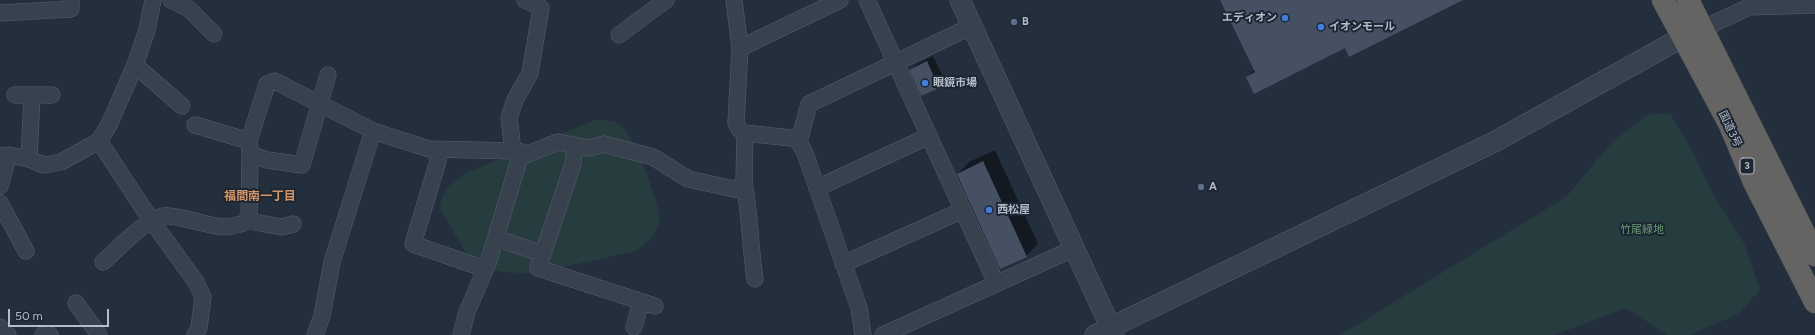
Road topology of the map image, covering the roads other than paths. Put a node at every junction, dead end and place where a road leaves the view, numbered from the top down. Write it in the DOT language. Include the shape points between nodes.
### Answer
graph roads {
  1 [pos="70,0"];
  2 [pos="153,0"];
  3 [pos="171,0"];
  4 [pos="525,0"];
  5 [pos="666,0"];
  6 [pos="734,0"];
  7 [pos="840,0"];
  8 [pos="867,0"];
  9 [pos="960,0"];
  10 [pos="1663,0"];
  11 [pos="1688,0"];
  12 [pos="1815,5"];
  13 [pos="0,13"];
  14 [pos="972,26"];
  15 [pos="1702,29"];
  16 [pos="214,34"];
  17 [pos="619,35"];
  18 [pos="1682,37"];
  19 [pos="740,48"];
  20 [pos="896,63"];
  21 [pos="135,65"];
  22 [pos="328,75"];
  23 [pos="15,95"];
  24 [pos="32,95"];
  25 [pos="52,95"];
  26 [pos="321,103"];
  27 [pos="182,106"];
  28 [pos="195,125"];
  29 [pos="374,131"];
  30 [pos="745,133"];
  31 [pos="929,136"];
  32 [pos="99,141"];
  33 [pos="512,142"];
  34 [pos="799,142"];
  35 [pos="576,146"];
  36 [pos="249,148"];
  37 [pos="437,150"];
  38 [pos="526,153"];
  39 [pos="4,156"];
  40 [pos="29,159"];
  41 [pos="744,181"];
  42 [pos="0,186"];
  43 [pos="817,188"];
  44 [pos="0,203"];
  45 [pos="963,210"];
  46 [pos="151,220"];
  47 [pos="250,221"];
  48 [pos="292,224"];
  49 [pos="496,238"];
  50 [pos="1075,248"];
  51 [pos="26,251"];
  52 [pos="543,254"];
  53 [pos="1815,255"];
  54 [pos="103,262"];
  55 [pos="844,264"];
  56 [pos="485,269"];
  57 [pos="755,279"];
  58 [pos="996,283"];
  59 [pos="1813,299"];
  60 [pos="76,303"];
  61 [pos="0,327"];
  62 [pos="634,327"];
  63 [pos="1106,332"];
  64 [pos="8,335"];
  65 [pos="43,335"];
  66 [pos="50,335"];
  67 [pos="99,335"];
  68 [pos="195,335"];
  69 [pos="315,335"];
  70 [pos="461,335"];
  71 [pos="863,335"];
  72 [pos="883,335"];
  1 -- 13 [label="street" via="71,9"];
  2 -- 21 [label="street" via="147,30"];
  3 -- 16 [label="street" via="189,9"];
  4 -- 33 [label="street" via="541,8 530,73 515,100 509,118"];
  5 -- 17 [label="street"];
  6 -- 19 [label="street"];
  7 -- 19 [label="street"];
  8 -- 20 [label="street"];
  9 -- 14 [label="street"];
  10 -- 18 [label="highway, 国道3号 / 3"];
  11 -- 15 [label="highway, 国道3号 / 3"];
  12 -- 15 [label="street" via="1749,7"];
  14 -- 20 [label="street"];
  14 -- 50 [label="street"];
  15 -- 18 [label="street"];
  15 -- 53 [label="highway, 国道3号 / 3"];
  18 -- 59 [label="highway, 国道3号 / 3" via="1729,123 1754,182"];
  18 -- 63 [label="street" via="1496,141"];
  19 -- 30 [label="street" via="736,123"];
  20 -- 31 [label="street"];
  20 -- 34 [label="street" via="809,104"];
  21 -- 27 [label="street"];
  21 -- 32 [label="street" via="109,125"];
  22 -- 26 [label="street"];
  23 -- 24 [label="street"];
  24 -- 25 [label="street"];
  24 -- 40 [label="street"];
  26 -- 29 [label="street"];
  26 -- 36 [label="street" via="302,165 267,160"];
  26 -- 36 [label="street" via="275,81 267,84"];
  28 -- 36 [label="street"];
  29 -- 37 [label="street"];
  29 -- 69 [label="street" via="332,262 322,316"];
  30 -- 34 [label="street" via="781,136"];
  30 -- 41 [label="street"];
  31 -- 43 [label="street"];
  31 -- 45 [label="street"];
  32 -- 40 [label="street" via="61,162 44,165"];
  32 -- 46 [label="street"];
  34 -- 43 [label="street"];
  35 -- 38 [label="street" via="558,142"];
  35 -- 41 [label="street" via="589,148 604,144 653,157 688,179 739,190"];
  35 -- 52 [label="street" via="573,164"];
  36 -- 47 [label="street"];
  37 -- 38 [label="street"];
  37 -- 56 [label="street" via="438,162 413,244"];
  38 -- 49 [label="street" via="520,157"];
  39 -- 40 [label="street"];
  39 -- 42 [label="street"];
  41 -- 57 [label="street" via="749,206"];
  43 -- 55 [label="street"];
  44 -- 51 [label="street"];
  45 -- 55 [label="street"];
  45 -- 58 [label="street"];
  46 -- 47 [label="street" via="165,215 216,227 235,227"];
  46 -- 54 [label="street"];
  46 -- 68 [label="street" via="196,282 203,297 199,328"];
  47 -- 48 [label="street" via="282,227"];
  49 -- 52 [label="street"];
  49 -- 56 [label="street"];
  50 -- 58 [label="street"];
  50 -- 63 [label="street"];
  52 -- 62 [label="street" via="538,268 648,304"];
  55 -- 71 [label="street" via="859,308"];
  56 -- 70 [label="street" via="467,312"];
  58 -- 72 [label="street"];
  60 -- 67 [label="street"];
  61 -- 64 [label="street"];
  65 -- 66 [label="street"];
}
